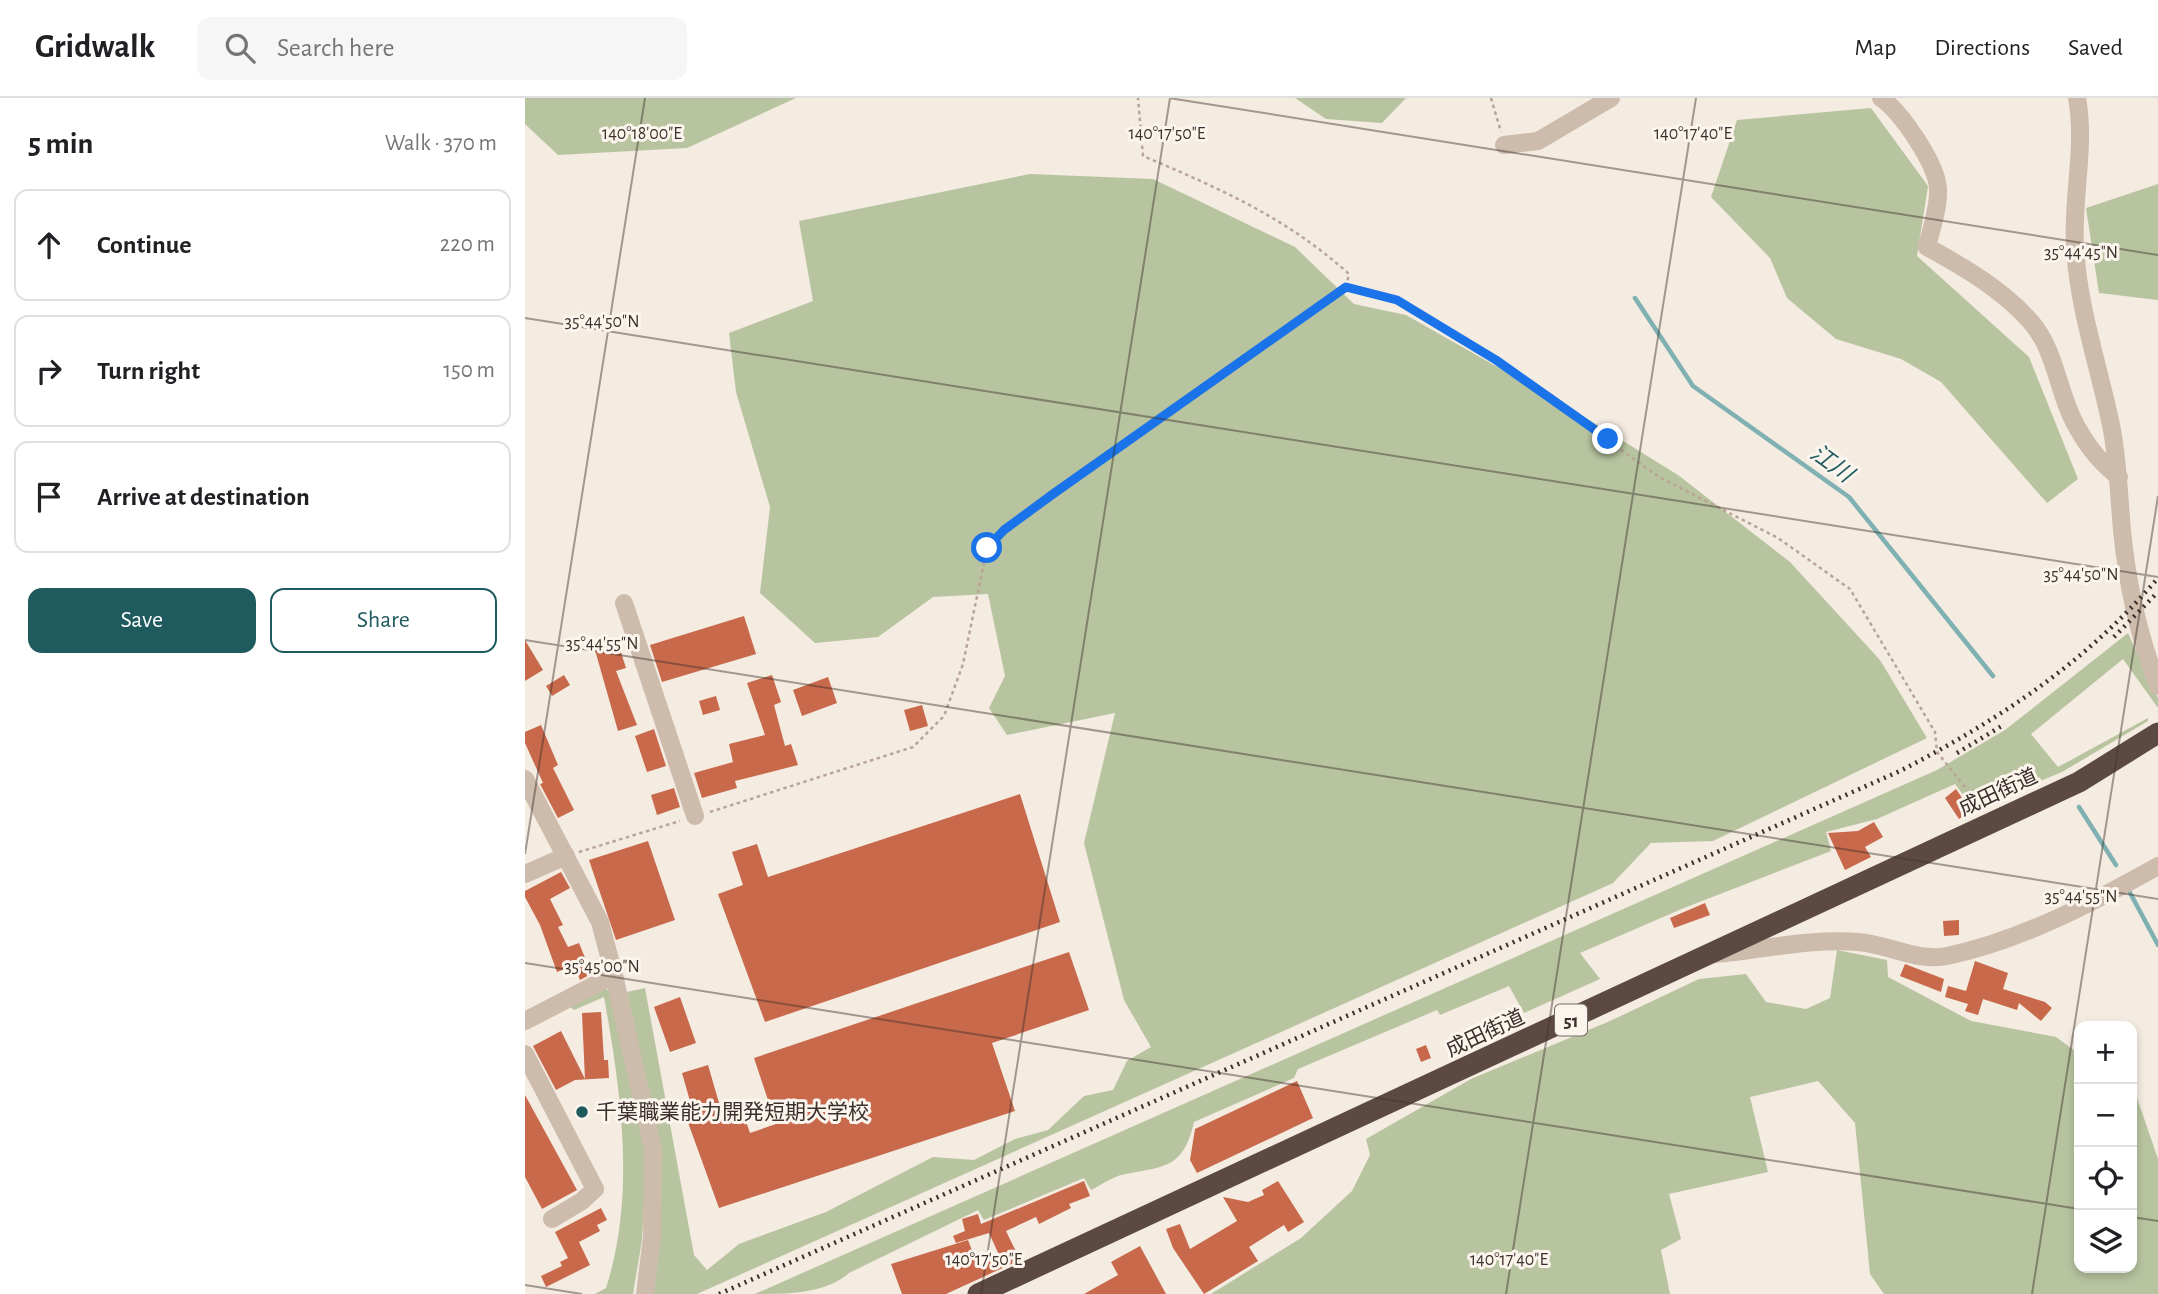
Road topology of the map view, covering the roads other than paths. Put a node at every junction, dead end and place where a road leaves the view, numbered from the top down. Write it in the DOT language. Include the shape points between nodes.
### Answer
graph roads {
  1 [pos="1611,98"];
  2 [pos="1881,98"];
  3 [pos="2077,98"];
  4 [pos="1504,145"];
  5 [pos="2119,477"];
  6 [pos="624,603"];
  7 [pos="2158,686"];
  8 [pos="2158,733"];
  9 [pos="525,779"];
  10 [pos="695,816"];
  11 [pos="566,856"];
  12 [pos="2158,866"];
  13 [pos="525,874"];
  14 [pos="1707,955"];
  15 [pos="614,975"];
  16 [pos="525,1021"];
  17 [pos="525,1055"];
  18 [pos="552,1219"];
  19 [pos="645,1294"];
  20 [pos="978,1294"];
  1 -- 4 [label="street" via="1538,141"];
  2 -- 5 [label="street" via="1931,165 1938,188 1927,247 1971,271 2031,322 2053,360 2077,428"];
  3 -- 5 [label="street" via="2083,127 2074,202 2075,250"];
  5 -- 7 [label="street" via="2122,532 2136,616"];
  6 -- 10 [label="street"];
  8 -- 14 [label="highway, 成田街道 / 51" via="2079,782"];
  9 -- 11 [label="street"];
  11 -- 13 [label="street"];
  11 -- 15 [label="street" via="600,922"];
  12 -- 14 [label="street" via="2059,916 1945,957 1916,956 1861,942 1811,941"];
  14 -- 20 [label="highway, 成田街道 / 51"];
  15 -- 16 [label="street"];
  15 -- 19 [label="street" via="653,1149 652,1237"];
  17 -- 18 [label="street" via="595,1189"];
}
